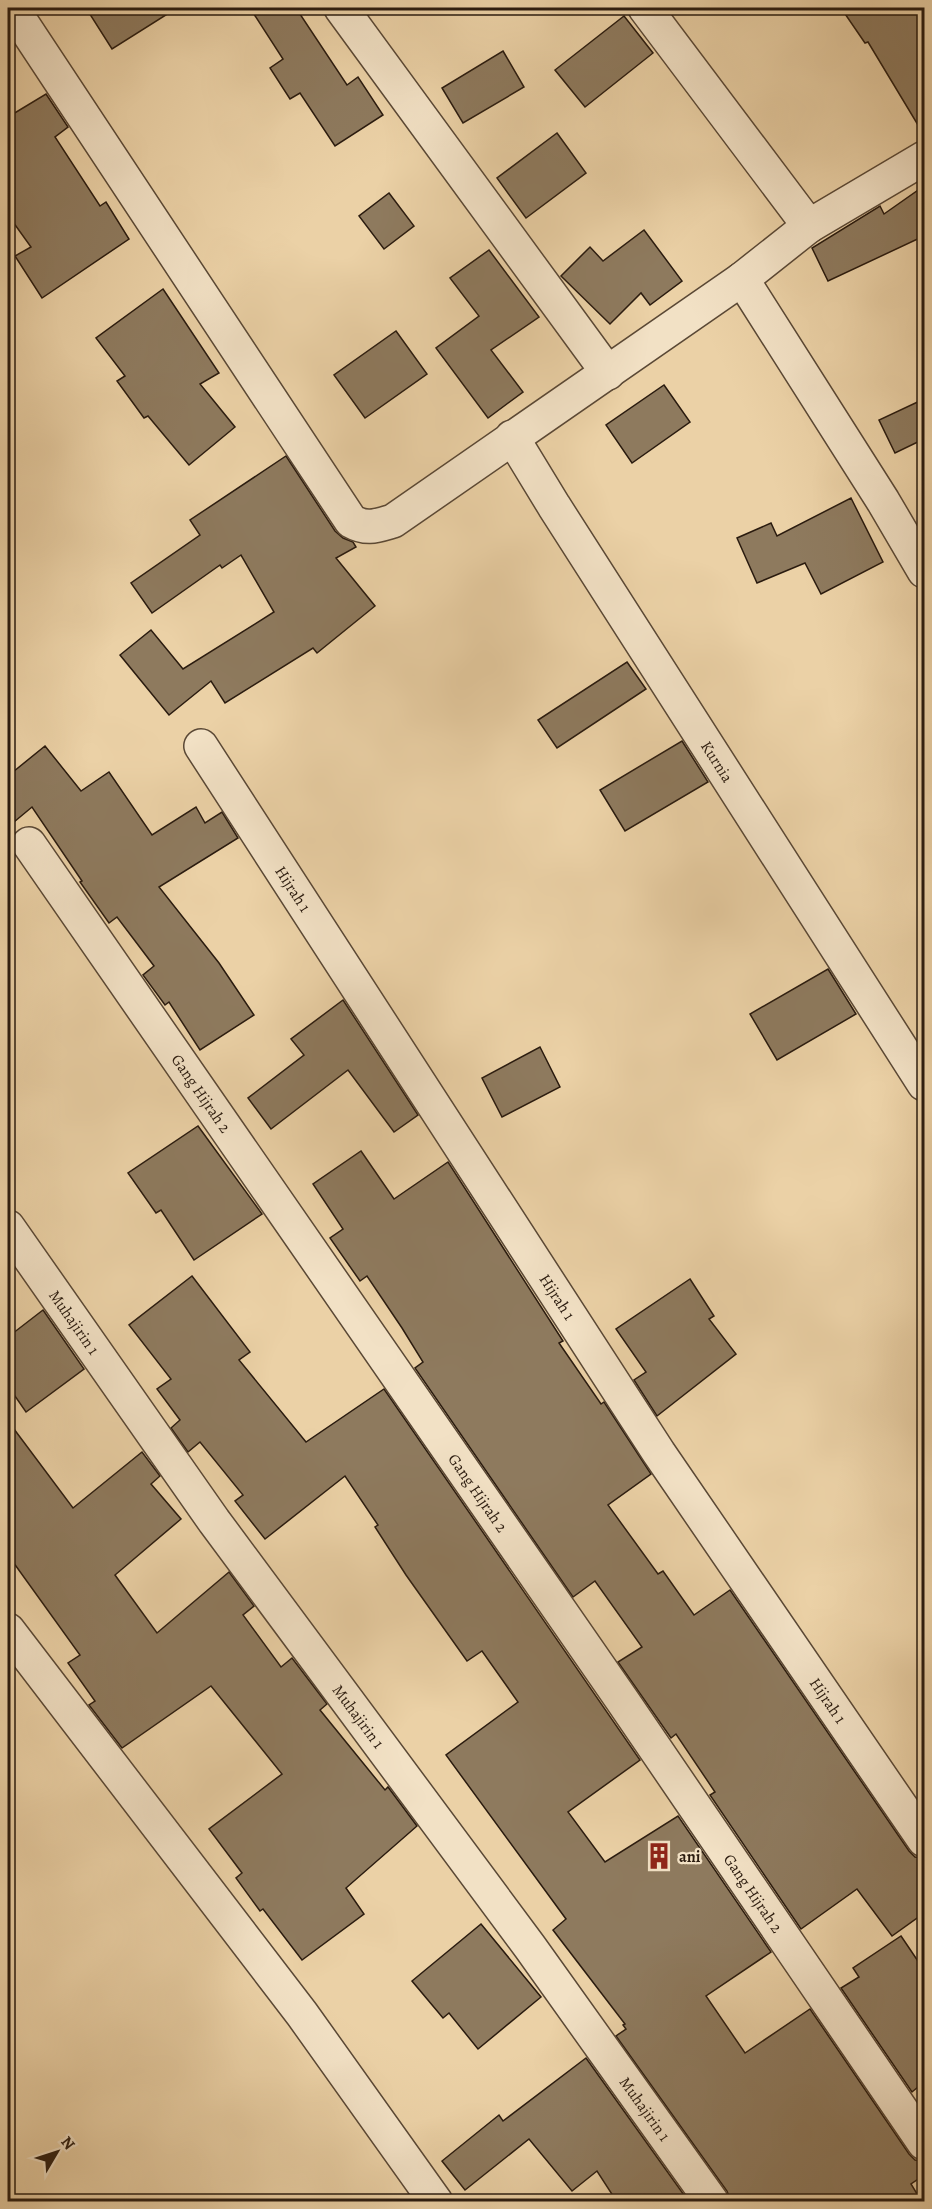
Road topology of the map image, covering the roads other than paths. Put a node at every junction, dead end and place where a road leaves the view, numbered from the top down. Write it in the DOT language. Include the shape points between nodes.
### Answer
graph roads {
  1 [pos="12,8"];
  2 [pos="341,8"];
  3 [pos="645,8"];
  4 [pos="924,158"];
  5 [pos="809,226"];
  6 [pos="742,279"];
  7 [pos="608,372"];
  8 [pos="512,437"];
  9 [pos="924,571"];
  10 [pos="201,746"];
  11 [pos="29,844"];
  12 [pos="924,1084"];
  13 [pos="8,1227"];
  14 [pos="8,1630"];
  15 [pos="924,1840"];
  16 [pos="924,2143"];
  17 [pos="436,2202"];
  18 [pos="712,2202"];
  1 -- 8 [label="street" via="351,521 361,527 393,521"];
  2 -- 7 [label="street"];
  3 -- 5 [label="street"];
  4 -- 5 [label="street"];
  5 -- 6 [label="street"];
  6 -- 7 [label="street"];
  6 -- 9 [label="street"];
  7 -- 8 [label="street"];
  8 -- 12 [label="street, Kurnia"];
  10 -- 15 [label="street, Hijrah 1" via="659,1453"];
  11 -- 16 [label="street, Gang Hijrah 2"];
  13 -- 18 [label="street, Muhajirin 1" via="214,1521 530,1947"];
  14 -- 17 [label="street" via="302,2014"];
}
